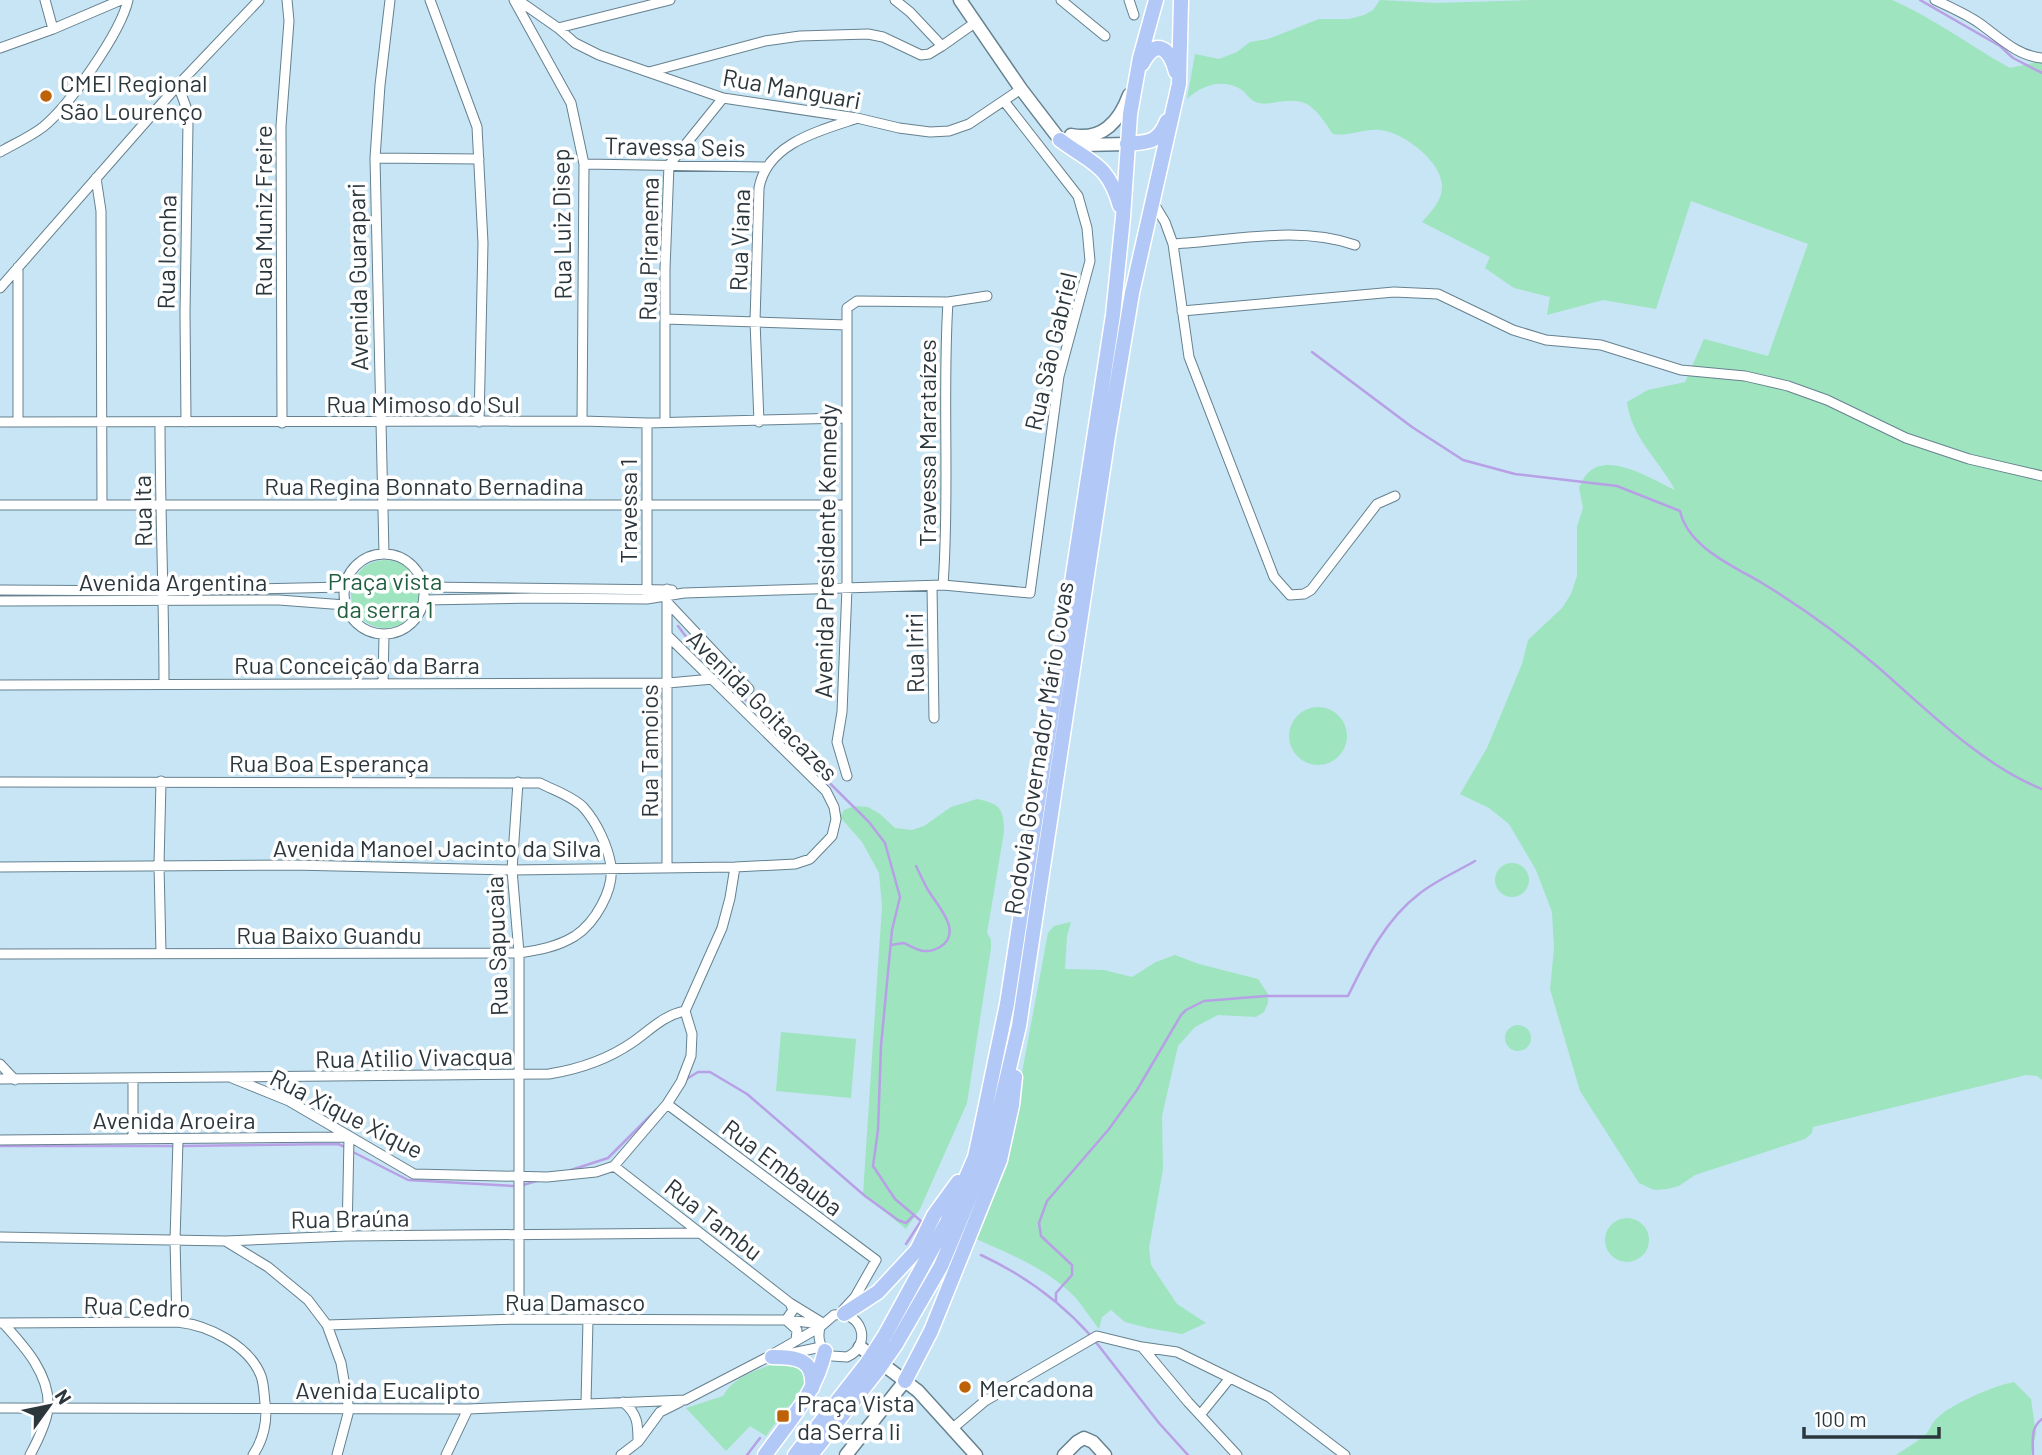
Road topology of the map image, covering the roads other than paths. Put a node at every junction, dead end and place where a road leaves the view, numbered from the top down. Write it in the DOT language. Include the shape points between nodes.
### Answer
graph roads {
  1 [pos="45,0"];
  2 [pos="128,0"];
  3 [pos="259,0"];
  4 [pos="287,0"];
  5 [pos="390,0"];
  6 [pos="430,0"];
  7 [pos="516,0"];
  8 [pos="667,0"];
  9 [pos="895,0"];
  10 [pos="960,0"];
  11 [pos="1061,0"];
  12 [pos="1129,0"];
  13 [pos="1156,0"];
  14 [pos="1181,0"];
  15 [pos="1935,0"];
  16 [pos="116,1"];
  17 [pos="1134,15"];
  18 [pos="976,22"];
  19 [pos="558,28"];
  20 [pos="53,29"];
  21 [pos="1105,36"];
  22 [pos="942,46"];
  23 [pos="0,48"];
  24 [pos="2042,58"];
  25 [pos="647,73"];
  26 [pos="1137,75"];
  27 [pos="1179,83"];
  28 [pos="178,85"];
  29 [pos="1021,89"];
  30 [pos="723,98"];
  31 [pos="1004,102"];
  32 [pos="1175,108"];
  33 [pos="857,118"];
  34 [pos="1048,125"];
  35 [pos="1060,140"];
  36 [pos="1127,144"];
  37 [pos="0,152"];
  38 [pos="374,158"];
  39 [pos="479,159"];
  40 [pos="584,164"];
  41 [pos="669,164"];
  42 [pos="766,167"];
  43 [pos="96,178"];
  44 [pos="1152,200"];
  45 [pos="1124,217"];
  46 [pos="1173,244"];
  47 [pos="1354,245"];
  48 [pos="18,267"];
  49 [pos="0,288"];
  50 [pos="988,296"];
  51 [pos="948,302"];
  52 [pos="1182,311"];
  53 [pos="665,320"];
  54 [pos="755,321"];
  55 [pos="847,325"];
  56 [pos="846,418"];
  57 [pos="379,421"];
  58 [pos="582,421"];
  59 [pos="666,421"];
  60 [pos="0,422"];
  61 [pos="18,422"];
  62 [pos="160,422"];
  63 [pos="186,422"];
  64 [pos="479,422"];
  65 [pos="759,422"];
  66 [pos="103,423"];
  67 [pos="282,423"];
  68 [pos="647,423"];
  69 [pos="2042,475"];
  70 [pos="1395,496"];
  71 [pos="385,504"];
  72 [pos="647,504"];
  73 [pos="0,505"];
  74 [pos="102,505"];
  75 [pos="160,505"];
  76 [pos="847,505"];
  77 [pos="384,554"];
  78 [pos="943,585"];
  79 [pos="932,586"];
  80 [pos="344,587"];
  81 [pos="424,587"];
  82 [pos="847,588"];
  83 [pos="646,589"];
  84 [pos="0,590"];
  85 [pos="163,591"];
  86 [pos="667,596"];
  87 [pos="424,600"];
  88 [pos="647,600"];
  89 [pos="0,601"];
  90 [pos="164,601"];
  91 [pos="345,605"];
  92 [pos="384,635"];
  93 [pos="667,635"];
  94 [pos="713,679"];
  95 [pos="164,683"];
  96 [pos="383,683"];
  97 [pos="668,683"];
  98 [pos="0,685"];
  99 [pos="749,689"];
  100 [pos="934,718"];
  101 [pos="847,776"];
  102 [pos="161,781"];
  103 [pos="0,782"];
  104 [pos="519,782"];
  105 [pos="834,807"];
  106 [pos="159,865"];
  107 [pos="0,867"];
  108 [pos="667,867"];
  109 [pos="735,867"];
  110 [pos="611,868"];
  111 [pos="512,870"];
  112 [pos="161,953"];
  113 [pos="519,953"];
  114 [pos="0,954"];
  115 [pos="685,1011"];
  116 [pos="0,1064"];
  117 [pos="519,1076"];
  118 [pos="232,1078"];
  119 [pos="0,1079"];
  120 [pos="133,1079"];
  121 [pos="15,1080"];
  122 [pos="667,1104"];
  123 [pos="133,1137"];
  124 [pos="348,1137"];
  125 [pos="0,1140"];
  126 [pos="177,1145"];
  127 [pos="614,1166"];
  128 [pos="518,1178"];
  129 [pos="680,1218"];
  130 [pos="952,1226"];
  131 [pos="676,1233"];
  132 [pos="700,1233"];
  133 [pos="347,1236"];
  134 [pos="518,1236"];
  135 [pos="0,1237"];
  136 [pos="175,1240"];
  137 [pos="226,1241"];
  138 [pos="935,1262"];
  139 [pos="790,1303"];
  140 [pos="842,1314"];
  141 [pos="519,1319"];
  142 [pos="588,1320"];
  143 [pos="786,1320"];
  144 [pos="177,1322"];
  145 [pos="1,1323"];
  146 [pos="327,1325"];
  147 [pos="822,1325"];
  148 [pos="796,1341"];
  149 [pos="860,1347"];
  150 [pos="1142,1347"];
  151 [pos="823,1349"];
  152 [pos="769,1358"];
  153 [pos="872,1367"];
  154 [pos="1230,1378"];
  155 [pos="905,1381"];
  156 [pos="811,1392"];
  157 [pos="685,1400"];
  158 [pos="624,1402"];
  159 [pos="586,1403"];
  160 [pos="0,1408"];
  161 [pos="48,1408"];
  162 [pos="266,1409"];
  163 [pos="468,1409"];
  164 [pos="349,1410"];
  165 [pos="1200,1415"];
  166 [pos="953,1428"];
  167 [pos="638,1442"];
  168 [pos="30,1455"];
  169 [pos="253,1455"];
  170 [pos="337,1455"];
  171 [pos="446,1455"];
  172 [pos="621,1455"];
  173 [pos="765,1455"];
  174 [pos="795,1455"];
  175 [pos="811,1455"];
  176 [pos="846,1455"];
  177 [pos="976,1455"];
  178 [pos="1064,1455"];
  179 [pos="1105,1455"];
  180 [pos="1237,1455"];
  181 [pos="1345,1455"];
  1 -- 20 [label="street"];
  2 -- 37 [label="street" via="123,20 103,52 51,119"];
  3 -- 28 [label="street"];
  4 -- 67 [label="street, Rua Muniz Freire" via="281,140"];
  5 -- 38 [label="street, Avenida Guarapari"];
  6 -- 39 [label="street" via="469,100"];
  7 -- 19 [label="street, Rua Manguari"];
  7 -- 40 [label="street, Rua Luiz Disep" via="570,103"];
  8 -- 19 [label="street"];
  9 -- 22 [label="street"];
  10 -- 18 [label="street"];
  11 -- 21 [label="street"];
  12 -- 17 [label="street"];
  13 -- 26 [label="main road, Rodovia Governador Mário Covas"];
  14 -- 27 [label="main road, Rodovia Governador Mário Covas"];
  15 -- 24 [label="street" via="2020,51"];
  16 -- 20 [label="street"];
  18 -- 22 [label="street"];
  18 -- 29 [label="street"];
  19 -- 25 [label="street, Rua Manguari" via="584,49"];
  20 -- 23 [label="street"];
  22 -- 25 [label="street" via="921,55 867,34 800,36"];
  25 -- 30 [label="street, Rua Manguari"];
  26 -- 27 [label="main road" via="1149,52 1159,48 1170,54"];
  26 -- 34 [label="street" via="1120,116 1105,131 1082,137"];
  26 -- 36 [label="main road, Rodovia Governador Mário Covas"];
  27 -- 32 [label="main road, Rodovia Governador Mário Covas"];
  28 -- 43 [label="street"];
  28 -- 63 [label="street, Rua Iconha" via="188,123"];
  29 -- 31 [label="street, Rua Manguari"];
  29 -- 34 [label="street"];
  30 -- 33 [label="street, Rua Manguari"];
  30 -- 41 [label="street, Rua Piranema"];
  31 -- 33 [label="street, Rua Manguari" via="949,131 920,131"];
  31 -- 78 [label="street, Rua São Gabriel" via="1077,196 1087,228 1090,261 1059,376 1030,593"];
  32 -- 36 [label="main road" via="1153,141"];
  32 -- 44 [label="main road, Rodovia Governador Mário Covas"];
  33 -- 42 [label="street, Rua Viana" via="787,146"];
  34 -- 35 [label="street"];
  35 -- 36 [label="street" via="1083,145"];
  35 -- 45 [label="main road" via="1106,173"];
  36 -- 45 [label="main road, Rodovia Governador Mário Covas"];
  38 -- 39 [label="street"];
  38 -- 57 [label="street, Avenida Guarapari"];
  39 -- 64 [label="street"];
  40 -- 41 [label="street, Travessa Seis"];
  40 -- 58 [label="street, Rua Luiz Disep"];
  41 -- 42 [label="street, Travessa Seis"];
  41 -- 53 [label="street, Rua Piranema"];
  42 -- 54 [label="street, Rua Viana" via="759,188"];
  43 -- 48 [label="street"];
  43 -- 66 [label="street" via="101,211"];
  44 -- 46 [label="street"];
  44 -- 130 [label="main road, Rodovia Governador Mário Covas" via="1108,436 1019,1026 990,1149"];
  45 -- 130 [label="main road, Rodovia Governador Mário Covas" via="1113,315 1007,1004 975,1157"];
  46 -- 47 [label="street" via="1312,235"];
  46 -- 52 [label="street"];
  48 -- 49 [label="street"];
  48 -- 61 [label="street"];
  50 -- 51 [label="street"];
  51 -- 55 [label="street" via="857,301 847,308"];
  51 -- 78 [label="street, Travessa Marataízes"];
  52 -- 69 [label="street" via="1394,292 1438,294 1513,330 1546,340 1601,345 1681,370 1745,376 1788,386 1906,438 1969,459"];
  52 -- 70 [label="street" via="1189,357 1221,445 1274,577 1290,595 1311,590 1377,504"];
  53 -- 54 [label="street"];
  53 -- 59 [label="street, Rua Piranema"];
  54 -- 55 [label="street"];
  54 -- 65 [label="street, Rua Viana"];
  55 -- 56 [label="street, Avenida Presidente Kennedy"];
  56 -- 65 [label="street, Rua Mimoso do Sul"];
  56 -- 76 [label="street, Avenida Presidente Kennedy"];
  57 -- 64 [label="street, Rua Mimoso do Sul"];
  57 -- 67 [label="street, Rua Mimoso do Sul"];
  57 -- 71 [label="street, Avenida Guarapari"];
  58 -- 64 [label="street, Rua Mimoso do Sul"];
  58 -- 68 [label="street, Rua Mimoso do Sul"];
  59 -- 65 [label="street, Rua Mimoso do Sul"];
  59 -- 68 [label="street, Rua Mimoso do Sul"];
  60 -- 61 [label="street, Rua Mimoso do Sul"];
  61 -- 66 [label="street, Rua Mimoso do Sul"];
  62 -- 63 [label="street, Rua Mimoso do Sul"];
  62 -- 66 [label="street, Rua Mimoso do Sul"];
  62 -- 75 [label="street, Rua Ita"];
  63 -- 67 [label="street, Rua Mimoso do Sul"];
  66 -- 74 [label="street"];
  68 -- 72 [label="street, Travessa 1"];
  71 -- 72 [label="street, Rua Regina Bonnato Bernadina"];
  71 -- 75 [label="street, Rua Regina Bonnato Bernadina"];
  71 -- 77 [label="street, Avenida Guarapari"];
  72 -- 76 [label="street, Rua Regina Bonnato Bernadina"];
  72 -- 83 [label="street, Travessa 1"];
  73 -- 74 [label="street, Rua Regina Bonnato Bernadina"];
  74 -- 75 [label="street, Rua Regina Bonnato Bernadina"];
  75 -- 85 [label="street, Rua Ita"];
  76 -- 82 [label="street, Avenida Presidente Kennedy"];
  77 -- 80 [label="street" via="357,564"];
  77 -- 81 [label="street" via="412,565"];
  78 -- 79 [label="street"];
  79 -- 82 [label="street"];
  79 -- 100 [label="street, Rua Iriri"];
  80 -- 85 [label="street, Avenida Argentina"];
  80 -- 91 [label="street"];
  81 -- 83 [label="street"];
  81 -- 87 [label="street"];
  82 -- 86 [label="street"];
  82 -- 101 [label="street, Avenida Presidente Kennedy" via="837,742"];
  83 -- 86 [label="street"];
  83 -- 88 [label="street, Travessa 1"];
  84 -- 85 [label="street, Avenida Argentina"];
  85 -- 90 [label="street, Rua Ita"];
  86 -- 88 [label="street"];
  86 -- 93 [label="street, Avenida Goitacazes"];
  86 -- 99 [label="street"];
  87 -- 88 [label="street"];
  87 -- 92 [label="street" via="411,625"];
  89 -- 90 [label="street, Avenida Argentina"];
  90 -- 91 [label="street, Avenida Argentina"];
  90 -- 95 [label="street, Rua Ita"];
  91 -- 92 [label="street" via="363,629"];
  92 -- 96 [label="street"];
  93 -- 94 [label="street, Avenida Goitacazes"];
  93 -- 97 [label="street, Rua Tamoios"];
  94 -- 97 [label="street, Rua Conceição da Barra"];
  94 -- 105 [label="street, Avenida Goitacazes" via="826,791"];
  95 -- 96 [label="street, Rua Conceição da Barra"];
  95 -- 98 [label="street, Rua Conceição da Barra"];
  96 -- 97 [label="street, Rua Conceição da Barra"];
  97 -- 108 [label="street, Rua Tamoios"];
  102 -- 103 [label="street, Rua Boa Esperança"];
  102 -- 104 [label="street, Rua Boa Esperança"];
  102 -- 106 [label="street"];
  104 -- 110 [label="street, Rua Boa Esperança" via="540,783 582,806 598,831"];
  104 -- 111 [label="street, Rua Sapucaia"];
  105 -- 109 [label="street, Avenida Manoel Jacinto da Silva" via="832,836 810,859"];
  106 -- 107 [label="street, Avenida Manoel Jacinto da Silva"];
  106 -- 111 [label="street, Avenida Manoel Jacinto da Silva"];
  106 -- 112 [label="street"];
  108 -- 109 [label="street, Avenida Manoel Jacinto da Silva"];
  108 -- 110 [label="street, Avenida Manoel Jacinto da Silva"];
  109 -- 115 [label="street" via="722,928"];
  110 -- 111 [label="street, Avenida Manoel Jacinto da Silva"];
  110 -- 113 [label="street, Rua Baixo Guandu" via="600,908 577,935 552,948"];
  111 -- 113 [label="street, Rua Sapucaia"];
  112 -- 113 [label="street, Rua Baixo Guandu"];
  112 -- 114 [label="street, Rua Baixo Guandu"];
  113 -- 117 [label="street, Rua Sapucaia"];
  115 -- 117 [label="street, Rua Atilio Vivacqua" via="671,1014 598,1061 576,1069"];
  115 -- 122 [label="street" via="692,1034 691,1056"];
  116 -- 121 [label="street"];
  117 -- 118 [label="street, Rua Atilio Vivacqua"];
  117 -- 128 [label="street, Rua Sapucaia"];
  118 -- 120 [label="street, Rua Atilio Vivacqua"];
  118 -- 124 [label="street, Rua Xique Xique" via="289,1101"];
  119 -- 121 [label="street, Rua Atilio Vivacqua"];
  120 -- 121 [label="street, Rua Atilio Vivacqua"];
  120 -- 123 [label="street"];
  122 -- 127 [label="street"];
  122 -- 140 [label="street, Rua Embauba" via="876,1260"];
  123 -- 125 [label="street, Avenida Aroeira"];
  123 -- 126 [label="street, Avenida Aroeira"];
  124 -- 126 [label="street, Avenida Aroeira"];
  124 -- 128 [label="street, Rua Xique Xique" via="414,1174"];
  124 -- 133 [label="street"];
  126 -- 136 [label="street"];
  127 -- 128 [label="street, Rua Xique Xique" via="596,1172"];
  127 -- 129 [label="street, Rua Tambu"];
  128 -- 134 [label="street, Rua Sapucaia"];
  129 -- 131 [label="street"];
  129 -- 132 [label="street, Rua Tambu"];
  130 -- 138 [label="main road, Rodovia Governador Mário Covas"];
  130 -- 138 [label="main road"];
  131 -- 132 [label="street, Rua Braúna"];
  131 -- 134 [label="street, Rua Braúna"];
  132 -- 139 [label="street, Rua Tambu"];
  133 -- 134 [label="street, Rua Braúna"];
  133 -- 137 [label="street, Rua Braúna"];
  134 -- 141 [label="street, Rua Sapucaia"];
  135 -- 136 [label="street, Rua Braúna"];
  136 -- 137 [label="street, Rua Braúna"];
  136 -- 144 [label="street"];
  137 -- 146 [label="street" via="308,1300"];
  138 -- 140 [label="main road"];
  138 -- 153 [label="main road, Rodovia Governador Mário Covas, bridge"];
  138 -- 155 [label="main road" via="931,1331"];
  139 -- 143 [label="street" via="793,1310"];
  139 -- 147 [label="street, Rua Tambu"];
  140 -- 147 [label="street" via="829,1317"];
  140 -- 149 [label="street" via="861,1327"];
  141 -- 142 [label="street, Rua Damasco"];
  141 -- 146 [label="street, Rua Damasco"];
  142 -- 143 [label="street, Rua Damasco"];
  142 -- 159 [label="street"];
  143 -- 147 [label="street, Rua Damasco"];
  143 -- 148 [label="street" via="797,1330"];
  144 -- 145 [label="street, Rua Cedro"];
  144 -- 162 [label="street, Rua Cedro" via="214,1331 242,1349 261,1376"];
  145 -- 161 [label="street" via="36,1362"];
  146 -- 164 [label="street" via="341,1363"];
  147 -- 148 [label="street, Avenida Eucalipto"];
  147 -- 151 [label="street" via="818,1335"];
  148 -- 152 [label="street, Avenida Eucalipto"];
  149 -- 151 [label="street" via="842,1358"];
  149 -- 155 [label="street"];
  150 -- 154 [label="street" via="1177,1352"];
  150 -- 165 [label="street"];
  150 -- 166 [label="street" via="1097,1336 985,1401"];
  151 -- 152 [label="street, Avenida Eucalipto"];
  151 -- 156 [label="main road"];
  152 -- 156 [label="main road" via="795,1357 804,1362 813,1380"];
  152 -- 157 [label="street, Avenida Eucalipto"];
  153 -- 174 [label="main road, Rodovia Governador Mário Covas"];
  153 -- 175 [label="main road, Rodovia Governador Mário Covas"];
  154 -- 165 [label="street"];
  154 -- 181 [label="street" via="1269,1397"];
  155 -- 166 [label="street"];
  155 -- 176 [label="street"];
  156 -- 173 [label="main road"];
  157 -- 158 [label="street, Avenida Eucalipto"];
  157 -- 167 [label="street" via="660,1412"];
  158 -- 159 [label="street, Avenida Eucalipto"];
  158 -- 167 [label="street" via="638,1423"];
  159 -- 163 [label="street, Avenida Eucalipto"];
  160 -- 161 [label="street, Avenida Eucalipto"];
  161 -- 162 [label="street, Avenida Eucalipto"];
  161 -- 168 [label="street"];
  162 -- 164 [label="street, Avenida Eucalipto"];
  162 -- 169 [label="street" via="265,1426"];
  163 -- 164 [label="street, Avenida Eucalipto"];
  163 -- 171 [label="street"];
  164 -- 170 [label="street"];
  165 -- 180 [label="street"];
  166 -- 177 [label="street"];
  167 -- 172 [label="street"];
  178 -- 179 [label="street" via="1084,1438"];
}
